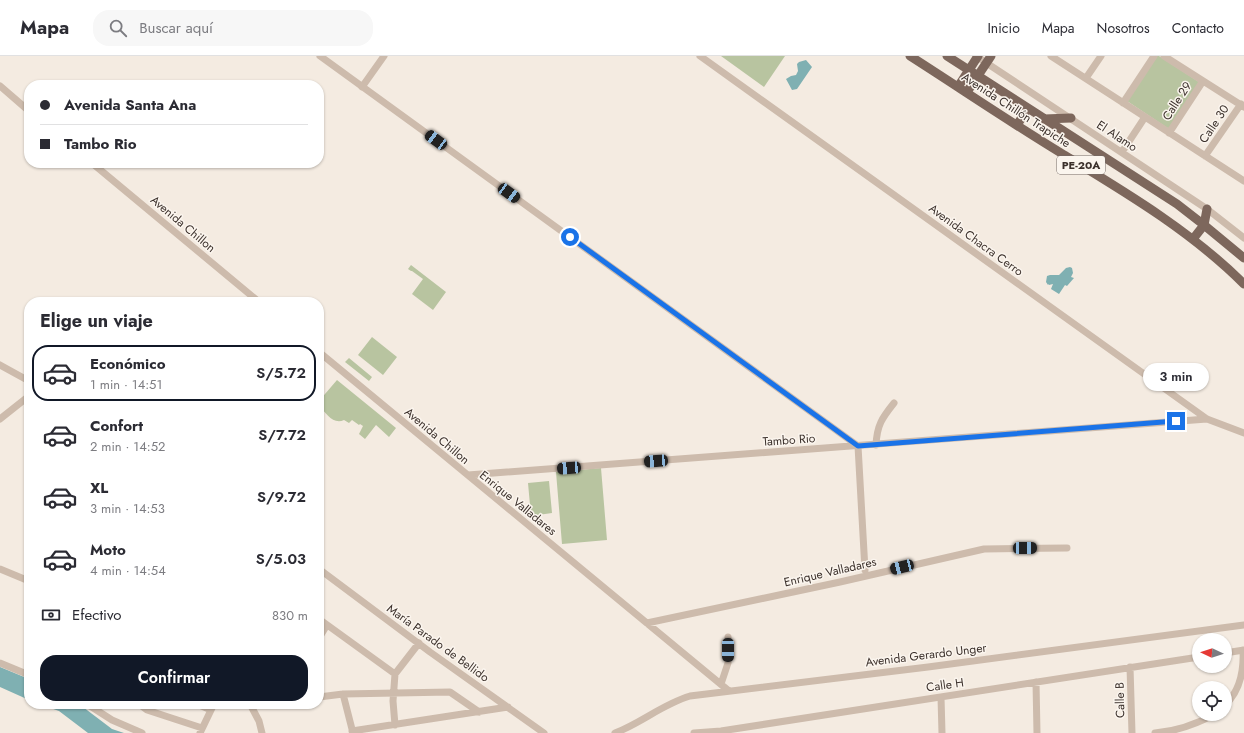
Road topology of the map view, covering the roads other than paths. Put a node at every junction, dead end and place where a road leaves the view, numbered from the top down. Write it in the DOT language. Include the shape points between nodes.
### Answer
graph roads {
  1 [pos="320,56"];
  2 [pos="384,56"];
  3 [pos="700,56"];
  4 [pos="910,56"];
  5 [pos="947,56"];
  6 [pos="977,56"];
  7 [pos="1051,56"];
  8 [pos="1101,56"];
  9 [pos="1154,56"];
  10 [pos="1164,56"];
  11 [pos="989,59"];
  12 [pos="969,70"];
  13 [pos="978,76"];
  14 [pos="1086,78"];
  15 [pos="1203,81"];
  16 [pos="0,86"];
  17 [pos="362,87"];
  18 [pos="958,87"];
  19 [pos="967,92"];
  20 [pos="1123,102"];
  21 [pos="1242,106"];
  22 [pos="24,107"];
  23 [pos="1028,108"];
  24 [pos="1145,117"];
  25 [pos="1071,118"];
  26 [pos="1044,119"];
  27 [pos="1017,125"];
  28 [pos="1169,132"];
  29 [pos="1122,152"];
  30 [pos="1205,156"];
  31 [pos="98,168"];
  32 [pos="1244,180"];
  33 [pos="1208,209"];
  34 [pos="1204,224"];
  35 [pos="1244,238"];
  36 [pos="1193,239"];
  37 [pos="1244,258"];
  38 [pos="1244,284"];
  39 [pos="253,297"];
  40 [pos="324,356"];
  41 [pos="0,365"];
  42 [pos="24,378"];
  43 [pos="24,400"];
  44 [pos="894,403"];
  45 [pos="0,419"];
  46 [pos="1207,419"];
  47 [pos="1244,434"];
  48 [pos="876,445"];
  49 [pos="858,446"];
  50 [pos="468,476"];
  51 [pos="1067,548"];
  52 [pos="0,569"];
  53 [pos="865,570"];
  54 [pos="324,573"];
  55 [pos="24,579"];
  56 [pos="324,623"];
  57 [pos="648,623"];
  58 [pos="327,625"];
  59 [pos="1244,625"];
  60 [pos="324,630"];
  61 [pos="728,637"];
  62 [pos="419,643"];
  63 [pos="1244,650"];
  64 [pos="1232,652"];
  65 [pos="1192,658"];
  66 [pos="0,663"];
  67 [pos="1130,667"];
  68 [pos="24,673"];
  69 [pos="395,674"];
  70 [pos="1036,682"];
  71 [pos="721,684"];
  72 [pos="729,691"];
  73 [pos="393,693"];
  74 [pos="343,694"];
  75 [pos="324,696"];
  76 [pos="1232,696"];
  77 [pos="941,697"];
  78 [pos="508,707"];
  79 [pos="95,709"];
  80 [pos="146,709"];
  81 [pos="211,709"];
  82 [pos="252,709"];
  83 [pos="478,712"];
  84 [pos="1202,721"];
  85 [pos="395,725"];
  86 [pos="201,731"];
  87 [pos="352,732"];
  88 [pos="618,732"];
  89 [pos="720,732"];
  90 [pos="142,733"];
  91 [pos="262,733"];
  92 [pos="544,733"];
  93 [pos="694,733"];
  94 [pos="942,733"];
  95 [pos="1037,733"];
  96 [pos="1132,733"];
  97 [pos="1155,733"];
  1 -- 17 [label="street"];
  2 -- 17 [label="street"];
  3 -- 46 [label="street, Avenida Chacra Cerro"];
  4 -- 18 [label="main road, Avenida Chillón Trapiche / PE-20A"];
  5 -- 12 [label="main road, Avenida Chillón Trapiche / PE-20A"];
  6 -- 11 [label="street, El Alamo"];
  6 -- 12 [label="main road"];
  7 -- 14 [label="street"];
  8 -- 14 [label="street"];
  9 -- 20 [label="street"];
  10 -- 15 [label="street"];
  11 -- 13 [label="main road"];
  11 -- 25 [label="street, El Alamo"];
  12 -- 13 [label="main road, Avenida Chillón Trapiche / PE-20A"];
  12 -- 18 [label="main road"];
  13 -- 19 [label="main road"];
  13 -- 23 [label="main road, Avenida Chillón Trapiche / PE-20A"];
  14 -- 20 [label="street"];
  15 -- 21 [label="street"];
  15 -- 28 [label="street, Calle 29"];
  16 -- 22 [label="street"];
  17 -- 49 [label="street"];
  18 -- 19 [label="main road, Avenida Chillón Trapiche / PE-20A"];
  19 -- 27 [label="main road, Avenida Chillón Trapiche / PE-20A"];
  20 -- 24 [label="street"];
  21 -- 30 [label="street, Calle 30"];
  23 -- 26 [label="main road, Avenida Chillón Trapiche / PE-20A"];
  23 -- 27 [label="main road"];
  24 -- 28 [label="street"];
  24 -- 29 [label="street"];
  25 -- 26 [label="main road"];
  25 -- 29 [label="street, El Alamo"];
  26 -- 34 [label="main road, Avenida Chillón Trapiche / PE-20A"];
  27 -- 36 [label="main road, Avenida Chillón Trapiche / PE-20A" via="1109,182"];
  28 -- 30 [label="street"];
  29 -- 33 [label="street, El Alamo"];
  30 -- 32 [label="street"];
  31 -- 39 [label="street, Avenida Chillon"];
  33 -- 34 [label="main road"];
  33 -- 35 [label="street, El Alamo"];
  34 -- 36 [label="main road"];
  34 -- 37 [label="main road, Avenida Chillón Trapiche / PE-20A"];
  36 -- 38 [label="main road, Avenida Chillón Trapiche / PE-20A"];
  40 -- 50 [label="street, Avenida Chillon"];
  41 -- 42 [label="street"];
  43 -- 45 [label="street"];
  44 -- 48 [label="street" via="881,420"];
  46 -- 47 [label="street, Avenida Chacra Cerro"];
  46 -- 48 [label="street, Tambo Rio"];
  48 -- 49 [label="street, Tambo Rio"];
  49 -- 50 [label="street, Tambo Rio"];
  49 -- 53 [label="street"];
  50 -- 57 [label="street, Enrique Valladares"];
  51 -- 57 [label="street, Enrique Valladares" via="984,549"];
  52 -- 55 [label="street"];
  54 -- 62 [label="street, María Parado de Bellido"];
  56 -- 58 [label="street"];
  57 -- 71 [label="street, Enrique Valladares"];
  58 -- 60 [label="street"];
  58 -- 69 [label="street"];
  59 -- 72 [label="street, Avenida Gerardo Unger"];
  61 -- 71 [label="street" via="728,663"];
  62 -- 69 [label="street"];
  62 -- 78 [label="street, María Parado de Bellido"];
  63 -- 64 [label="street"];
  63 -- 76 [label="street" via="1244,668 1239,685"];
  65 -- 67 [label="street, Calle H"];
  66 -- 68 [label="street"];
  67 -- 70 [label="street, Calle H"];
  67 -- 96 [label="street, Calle B"];
  69 -- 73 [label="street"];
  70 -- 77 [label="street, Calle H"];
  70 -- 95 [label="street"];
  71 -- 72 [label="street, Enrique Valladares"];
  72 -- 88 [label="street, Avenida Gerardo Unger" via="676,700"];
  73 -- 74 [label="street"];
  73 -- 83 [label="street" via="450,692"];
  73 -- 85 [label="street"];
  74 -- 75 [label="street"];
  74 -- 87 [label="street"];
  77 -- 89 [label="street, Calle H"];
  77 -- 94 [label="street"];
  78 -- 83 [label="street"];
  78 -- 92 [label="street, María Parado de Bellido"];
  79 -- 90 [label="street" via="112,720"];
  80 -- 86 [label="street"];
  81 -- 86 [label="street"];
  82 -- 91 [label="street" via="259,720"];
  83 -- 85 [label="street"];
  84 -- 97 [label="street" via="1173,731"];
  85 -- 87 [label="street"];
  89 -- 93 [label="street, Calle H"];
}
